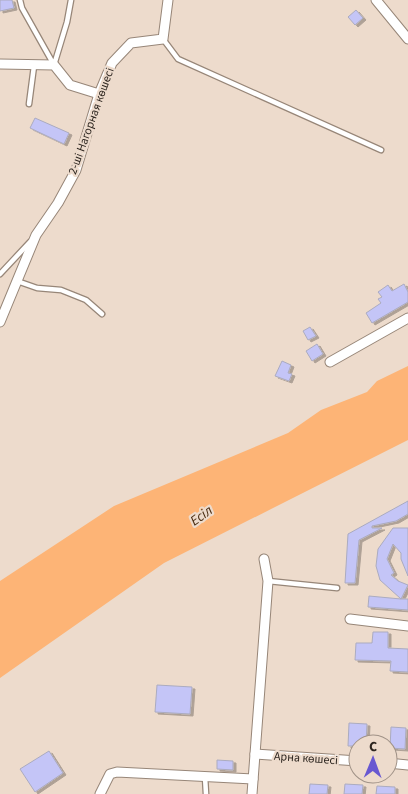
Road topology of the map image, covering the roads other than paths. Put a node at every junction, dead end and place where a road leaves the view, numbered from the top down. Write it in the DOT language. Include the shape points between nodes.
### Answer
graph roads {
  1 [pos="20,0"];
  2 [pos="71,0"];
  3 [pos="168,0"];
  4 [pos="376,0"];
  5 [pos="163,39"];
  6 [pos="408,39"];
  7 [pos="0,64"];
  8 [pos="54,65"];
  9 [pos="34,66"];
  10 [pos="99,94"];
  11 [pos="29,104"];
  12 [pos="381,150"];
  13 [pos="36,235"];
  14 [pos="0,274"];
  15 [pos="17,280"];
  16 [pos="102,314"];
  17 [pos="408,318"];
  18 [pos="0,322"];
  19 [pos="330,362"];
  20 [pos="264,559"];
  21 [pos="268,581"];
  22 [pos="337,588"];
  23 [pos="350,619"];
  24 [pos="408,626"];
  25 [pos="255,754"];
  26 [pos="348,760"];
  27 [pos="205,777"];
  28 [pos="253,780"];
  29 [pos="100,794"];
  30 [pos="206,794"];
  31 [pos="252,794"];
  1 -- 8 [label="lane"];
  2 -- 8 [label="lane"];
  3 -- 5 [label="street"];
  4 -- 6 [label="street"];
  5 -- 10 [label="street, 2-ші Нагорная көшесі" via="131,43 112,63"];
  5 -- 12 [label="lane" via="178,59"];
  7 -- 9 [label="street"];
  8 -- 9 [label="street"];
  8 -- 10 [label="street" via="70,85"];
  9 -- 11 [label="lane"];
  10 -- 13 [label="street, 2-ші Нагорная көшесі" via="76,170"];
  13 -- 14 [label="lane"];
  13 -- 15 [label="street, 2-ші Нагорная көшесі"];
  15 -- 16 [label="lane" via="37,288 61,290 86,300"];
  15 -- 18 [label="street, 2-ші Нагорная көшесі"];
  17 -- 19 [label="street"];
  20 -- 21 [label="street"];
  21 -- 22 [label="lane"];
  21 -- 25 [label="street"];
  23 -- 24 [label="street"];
  25 -- 26 [label="street, Арна көшесі"];
  25 -- 28 [label="street"];
  27 -- 28 [label="street"];
  27 -- 29 [label="street" via="118,772 110,774"];
  27 -- 30 [label="lane"];
  28 -- 31 [label="street"];
}
